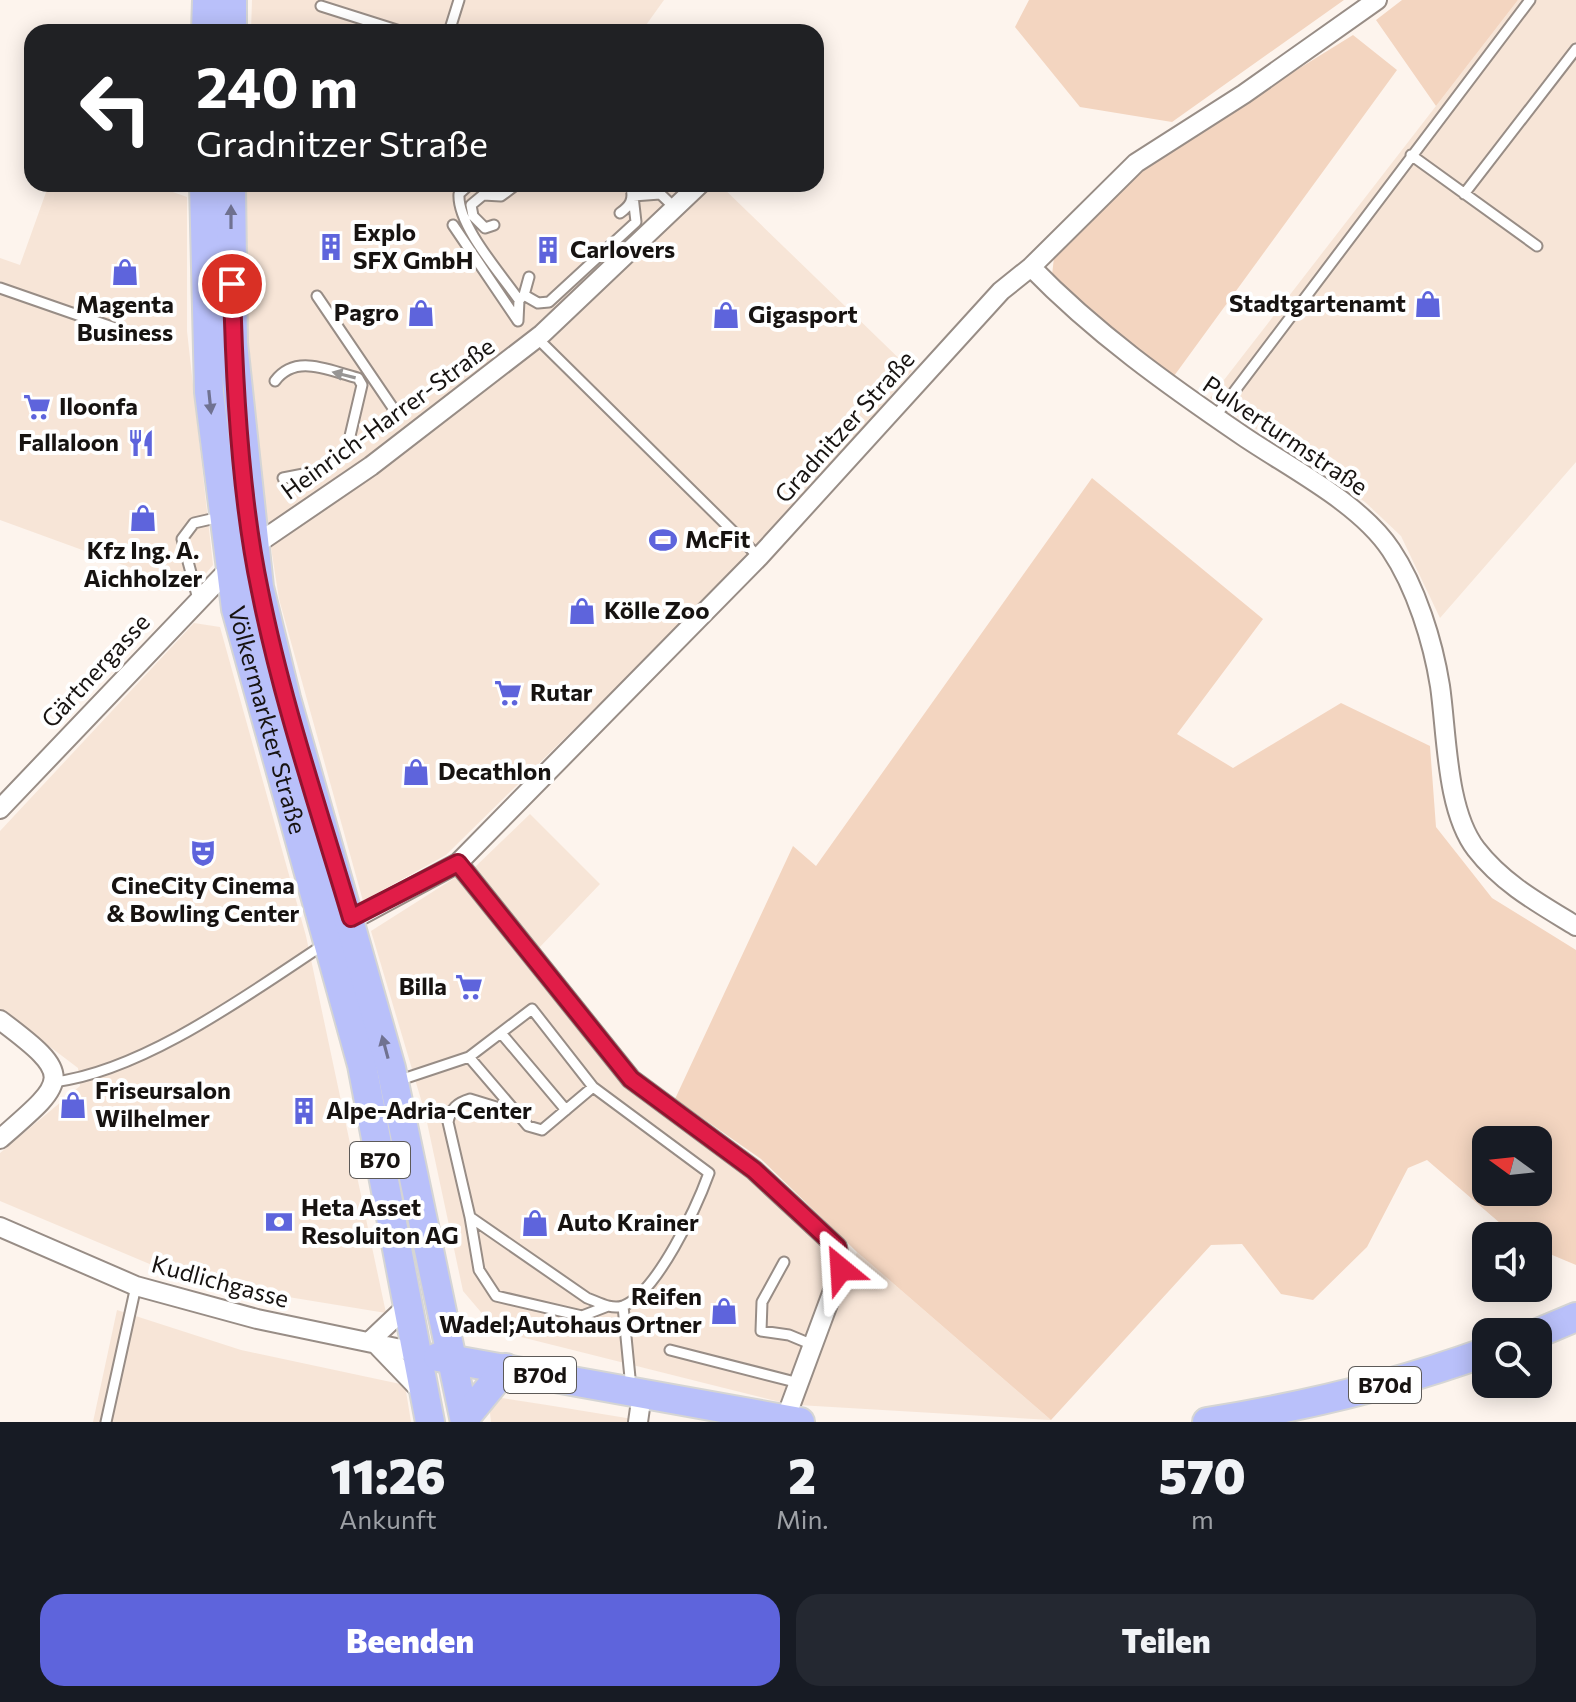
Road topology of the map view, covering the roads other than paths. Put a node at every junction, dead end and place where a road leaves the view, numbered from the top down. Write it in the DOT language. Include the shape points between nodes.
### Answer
graph roads {
  1 [pos="207,0"];
  2 [pos="232,0"];
  3 [pos="459,0"];
  4 [pos="1377,0"];
  5 [pos="1530,0"];
  6 [pos="321,6"];
  7 [pos="206,24"];
  8 [pos="232,24"];
  9 [pos="378,24"];
  10 [pos="452,24"];
  11 [pos="1576,49"];
  12 [pos="1411,155"];
  13 [pos="205,192"];
  14 [pos="229,192"];
  15 [pos="461,192"];
  16 [pos="487,192"];
  17 [pos="506,192"];
  18 [pos="632,192"];
  19 [pos="687,192"];
  20 [pos="660,194"];
  21 [pos="1464,194"];
  22 [pos="490,196"];
  23 [pos="633,196"];
  24 [pos="675,208"];
  25 [pos="620,213"];
  26 [pos="453,225"];
  27 [pos="494,225"];
  28 [pos="1537,246"];
  29 [pos="217,254"];
  30 [pos="1031,267"];
  31 [pos="529,277"];
  32 [pos="0,288"];
  33 [pos="317,296"];
  34 [pos="522,297"];
  35 [pos="122,337"];
  36 [pos="537,338"];
  37 [pos="219,343"];
  38 [pos="275,381"];
  39 [pos="393,408"];
  40 [pos="1215,417"];
  41 [pos="283,478"];
  42 [pos="223,516"];
  43 [pos="253,549"];
  44 [pos="759,557"];
  45 [pos="230,568"];
  46 [pos="198,600"];
  47 [pos="0,809"];
  48 [pos="458,863"];
  49 [pos="1576,926"];
  50 [pos="335,928"];
  51 [pos="0,1020"];
  52 [pos="501,1033"];
  53 [pos="469,1057"];
  54 [pos="54,1082"];
  55 [pos="394,1082"];
  56 [pos="593,1087"];
  57 [pos="566,1110"];
  58 [pos="516,1113"];
  59 [pos="0,1139"];
  60 [pos="470,1217"];
  61 [pos="0,1227"];
  62 [pos="784,1262"];
  63 [pos="136,1286"];
  64 [pos="408,1305"];
  65 [pos="608,1306"];
  66 [pos="623,1306"];
  67 [pos="443,1314"];
  68 [pos="1576,1317"];
  69 [pos="1552,1327"];
  70 [pos="372,1342"];
  71 [pos="813,1345"];
  72 [pos="670,1350"];
  73 [pos="437,1357"];
  74 [pos="1472,1357"];
  75 [pos="500,1367"];
  76 [pos="799,1383"];
  77 [pos="637,1393"];
  78 [pos="428,1409"];
  79 [pos="1273,1416"];
  80 [pos="465,1420"];
  81 [pos="794,1421"];
  82 [pos="106,1422"];
  83 [pos="638,1422"];
  84 [pos="1207,1422"];
  1 -- 7 [label="main road"];
  2 -- 8 [label="main road"];
  3 -- 10 [label="lane"];
  4 -- 30 [label="street, Gradnitzer Straße" via="1136,163"];
  5 -- 12 [label="lane"];
  6 -- 9 [label="lane"];
  11 -- 21 [label="lane"];
  12 -- 21 [label="lane"];
  12 -- 40 [label="lane"];
  13 -- 29 [label="main road, Völkermarkter Straße / B70"];
  29 -- 14 [label="main road, Völkermarkter Straße / B70, one-way"];
  15 -- 34 [label="lane" via="462,213"];
  16 -- 22 [label="lane"];
  17 -- 22 [label="lane"];
  18 -- 23 [label="lane"];
  19 -- 24 [label="street, Heinrich-Harrer-Straße"];
  20 -- 23 [label="lane"];
  20 -- 24 [label="lane"];
  21 -- 28 [label="lane"];
  22 -- 27 [label="lane" via="476,198 471,205 479,224"];
  23 -- 25 [label="lane"];
  23 -- 34 [label="lane" via="636,222 549,302"];
  24 -- 36 [label="street, Heinrich-Harrer-Straße"];
  26 -- 34 [label="lane" via="518,321"];
  29 -- 37 [label="main road, Völkermarkter Straße / B70"];
  30 -- 40 [label="street, Pulverturmstraße" via="1076,313"];
  30 -- 44 [label="street, Gradnitzer Straße" via="1001,291"];
  31 -- 34 [label="lane"];
  32 -- 35 [label="lane" via="115,328"];
  33 -- 39 [label="lane"];
  36 -- 43 [label="street, Heinrich-Harrer-Straße"];
  36 -- 44 [label="lane"];
  37 -- 42 [label="main road, Völkermarkter Straße / B70, one-way"];
  37 -- 43 [label="main road, Völkermarkter Straße / B70"];
  41 -- 38 [label="lane, one-way" via="324,470 346,453 362,385 358,378 299,363"];
  40 -- 49 [label="street, Pulverturmstraße" via="1359,515 1391,550 1419,607 1439,681 1456,809 1474,848 1509,884"];
  42 -- 45 [label="main road, Völkermarkter Straße / B70"];
  42 -- 46 [label="lane" via="194,523 182,539"];
  43 -- 45 [label="street, Heinrich-Harrer-Straße"];
  43 -- 50 [label="main road, Völkermarkter Straße / B70"];
  44 -- 48 [label="street, Gradnitzer Straße"];
  45 -- 46 [label="street, Gärtnergasse"];
  45 -- 50 [label="main road, Völkermarkter Straße / B70" via="255,688"];
  46 -- 47 [label="street, Gärtnergasse"];
  48 -- 50 [label="street, Gradnitzer Straße"];
  48 -- 71 [label="street" via="631,1079 754,1170 837,1247 841,1269"];
  50 -- 54 [label="lane" via="233,1003 120,1066"];
  55 -- 50 [label="main road, Völkermarkter Straße / B70, one-way"];
  50 -- 64 [label="main road, Völkermarkter Straße / B70"];
  51 -- 54 [label="street" via="44,1052 53,1065"];
  52 -- 53 [label="lane"];
  52 -- 56 [label="lane" via="532,1009"];
  52 -- 57 [label="lane"];
  53 -- 55 [label="lane"];
  53 -- 58 [label="lane"];
  54 -- 59 [label="street" via="46,1100"];
  55 -- 67 [label="main road, Völkermarkter Straße / B70"];
  56 -- 57 [label="lane"];
  56 -- 66 [label="lane" via="709,1173 673,1249 648,1284"];
  57 -- 58 [label="lane" via="542,1130 528,1126"];
  58 -- 60 [label="lane" via="470,1099 450,1113"];
  60 -- 65 [label="lane" via="587,1298"];
  60 -- 65 [label="lane" via="479,1270 496,1296 582,1316"];
  61 -- 63 [label="street, Kudlichgasse"];
  62 -- 71 [label="lane" via="762,1302 761,1331"];
  63 -- 70 [label="street, Kudlichgasse" via="257,1319"];
  63 -- 82 [label="lane"];
  64 -- 70 [label="street"];
  64 -- 78 [label="main road, Völkermarkter Straße / B70"];
  65 -- 66 [label="lane"];
  66 -- 77 [label="lane"];
  67 -- 73 [label="main road"];
  67 -- 75 [label="main road"];
  67 -- 80 [label="main road, Völkermarkter Straße / B70"];
  68 -- 69 [label="main road"];
  70 -- 73 [label="street, Kudlichgasse"];
  70 -- 78 [label="street"];
  71 -- 76 [label="street"];
  72 -- 76 [label="lane"];
  73 -- 75 [label="main road, B70d"];
  73 -- 78 [label="main road"];
  74 -- 79 [label="main road, B70d"];
  75 -- 77 [label="main road, B70d"];
  75 -- 80 [label="main road"];
  76 -- 81 [label="street"];
  77 -- 81 [label="main road, B70d"];
  77 -- 83 [label="street"];
  79 -- 84 [label="main road, B70d"];
}
